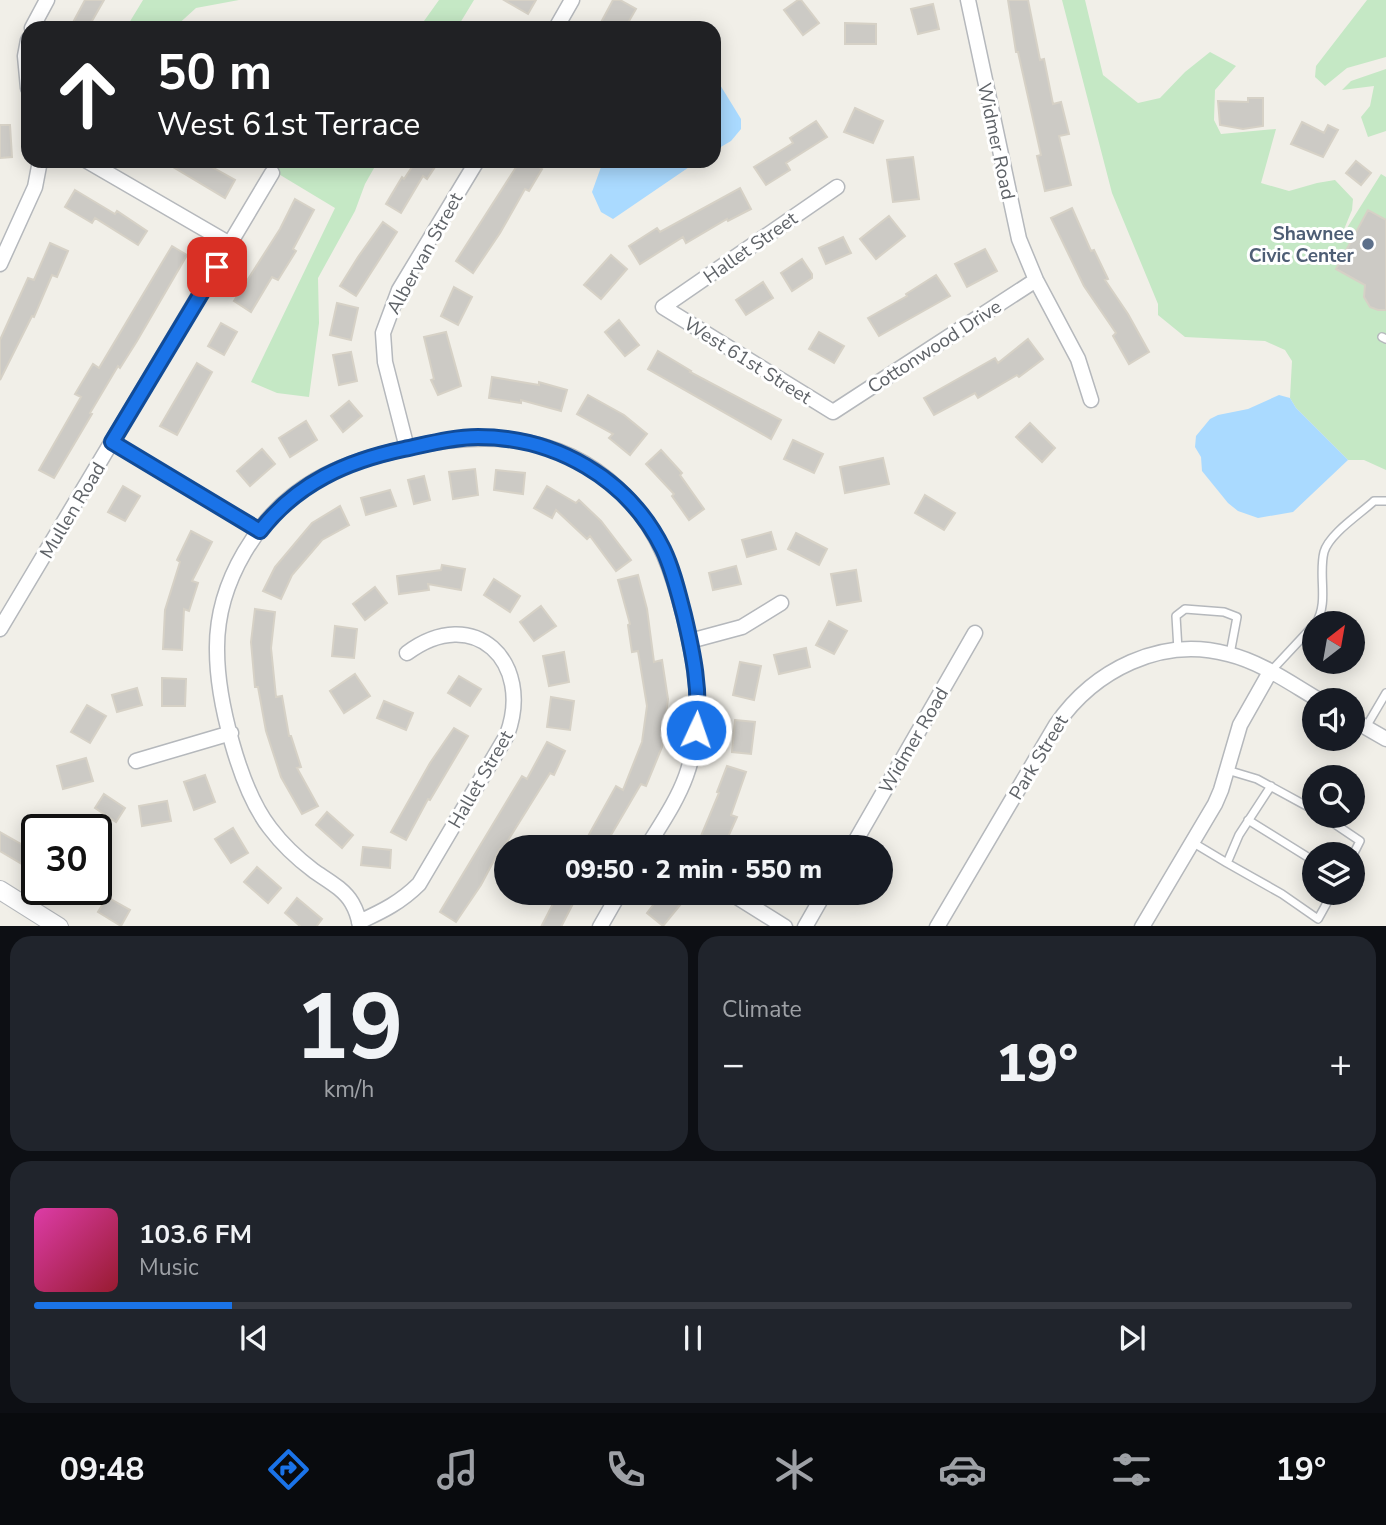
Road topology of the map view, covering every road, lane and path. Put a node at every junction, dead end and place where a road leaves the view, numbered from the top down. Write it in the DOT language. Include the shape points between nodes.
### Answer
graph roads {
  1 [pos="47,0"];
  2 [pos="572,0"];
  3 [pos="968,0"];
  4 [pos="36,21"];
  5 [pos="560,21"];
  6 [pos="39,168"];
  7 [pos="99,168"];
  8 [pos="473,168"];
  9 [pos="272,173"];
  10 [pos="837,187"];
  11 [pos="230,244"];
  12 [pos="0,264"];
  13 [pos="1036,280"];
  14 [pos="663,307"];
  15 [pos="1091,400"];
  16 [pos="833,412"];
  17 [pos="112,442"];
  18 [pos="407,449"];
  19 [pos="1386,501"];
  20 [pos="260,531"];
  21 [pos="781,603"];
  22 [pos="1322,611"];
  23 [pos="0,629"];
  24 [pos="975,633"];
  25 [pos="1302,638"];
  26 [pos="690,641"];
  27 [pos="1178,650"];
  28 [pos="407,653"];
  29 [pos="1230,654"];
  30 [pos="1270,672"];
  31 [pos="1302,690"];
  32 [pos="1386,693"];
  33 [pos="1365,717"];
  34 [pos="1365,727"];
  35 [pos="231,733"];
  36 [pos="1386,739"];
  37 [pos="136,761"];
  38 [pos="1227,770"];
  39 [pos="1271,786"];
  40 [pos="1302,803"];
  41 [pos="1248,820"];
  42 [pos="1341,828"];
  43 [pos="656,835"];
  44 [pos="859,835"];
  45 [pos="1192,842"];
  46 [pos="1360,842"];
  47 [pos="1302,854"];
  48 [pos="1227,863"];
  49 [pos="0,890"];
  50 [pos="612,905"];
  51 [pos="750,905"];
  52 [pos="817,905"];
  53 [pos="1326,905"];
  54 [pos="360,924"];
  55 [pos="59,926"];
  56 [pos="600,926"];
  57 [pos="785,926"];
  58 [pos="805,926"];
  59 [pos="937,926"];
  60 [pos="1142,926"];
  1 -- 4 [label="street"];
  2 -- 5 [label="street"];
  3 -- 13 [label="street, Widmer Road" via="1007,192"];
  6 -- 12 [label="street" via="35,187"];
  7 -- 11 [label="street"];
  8 -- 18 [label="street, Albervan Street" via="400,290 383,332 385,362"];
  9 -- 11 [label="street, Mullen Road"];
  10 -- 14 [label="street, Hallet Street"];
  11 -- 17 [label="street, Mullen Road"];
  13 -- 15 [label="street, Widmer Road" via="1078,359"];
  13 -- 16 [label="street, Cottonwood Drive"];
  14 -- 16 [label="street, West 61st Street"];
  17 -- 20 [label="street"];
  17 -- 23 [label="street, Mullen Road"];
  18 -- 20 [label="street" via="364,458 313,481"];
  18 -- 26 [label="street" via="477,437 518,440 585,465 628,499 663,548"];
  19 -- 22 [label="lane" via="1374,501 1331,539 1324,552"];
  20 -- 35 [label="street" via="236,566 220,618 218,678"];
  21 -- 26 [label="street" via="741,627"];
  24 -- 44 [label="street, Widmer Road"];
  25 -- 30 [label="lane"];
  26 -- 43 [label="street" via="698,689 695,745 677,796"];
  27 -- 29 [label="street, Park Street"];
  27 -- 29 [label="lane" via="1176,615 1185,609 1224,612 1237,617"];
  27 -- 59 [label="street, Park Street" via="1125,664 1092,684 1067,709"];
  28 -- 54 [label="street, Hallet Street" via="439,635 458,633 486,643 506,665 513,682 513,718 419,884 404,900"];
  29 -- 30 [label="street, Park Street"];
  30 -- 31 [label="street"];
  30 -- 38 [label="street" via="1240,724"];
  32 -- 33 [label="lane"];
  34 -- 36 [label="street"];
  35 -- 37 [label="street"];
  35 -- 54 [label="street" via="247,786 270,828 352,902"];
  38 -- 39 [label="lane"];
  38 -- 45 [label="street" via="1215,804"];
  39 -- 40 [label="lane"];
  39 -- 41 [label="lane"];
  41 -- 47 [label="lane"];
  41 -- 48 [label="lane"];
  42 -- 46 [label="lane"];
  45 -- 48 [label="lane"];
  45 -- 60 [label="street"];
  48 -- 53 [label="lane" via="1318,919"];
  49 -- 55 [label="street"];
  50 -- 56 [label="street"];
  51 -- 57 [label="street"];
  52 -- 58 [label="street"];
}
